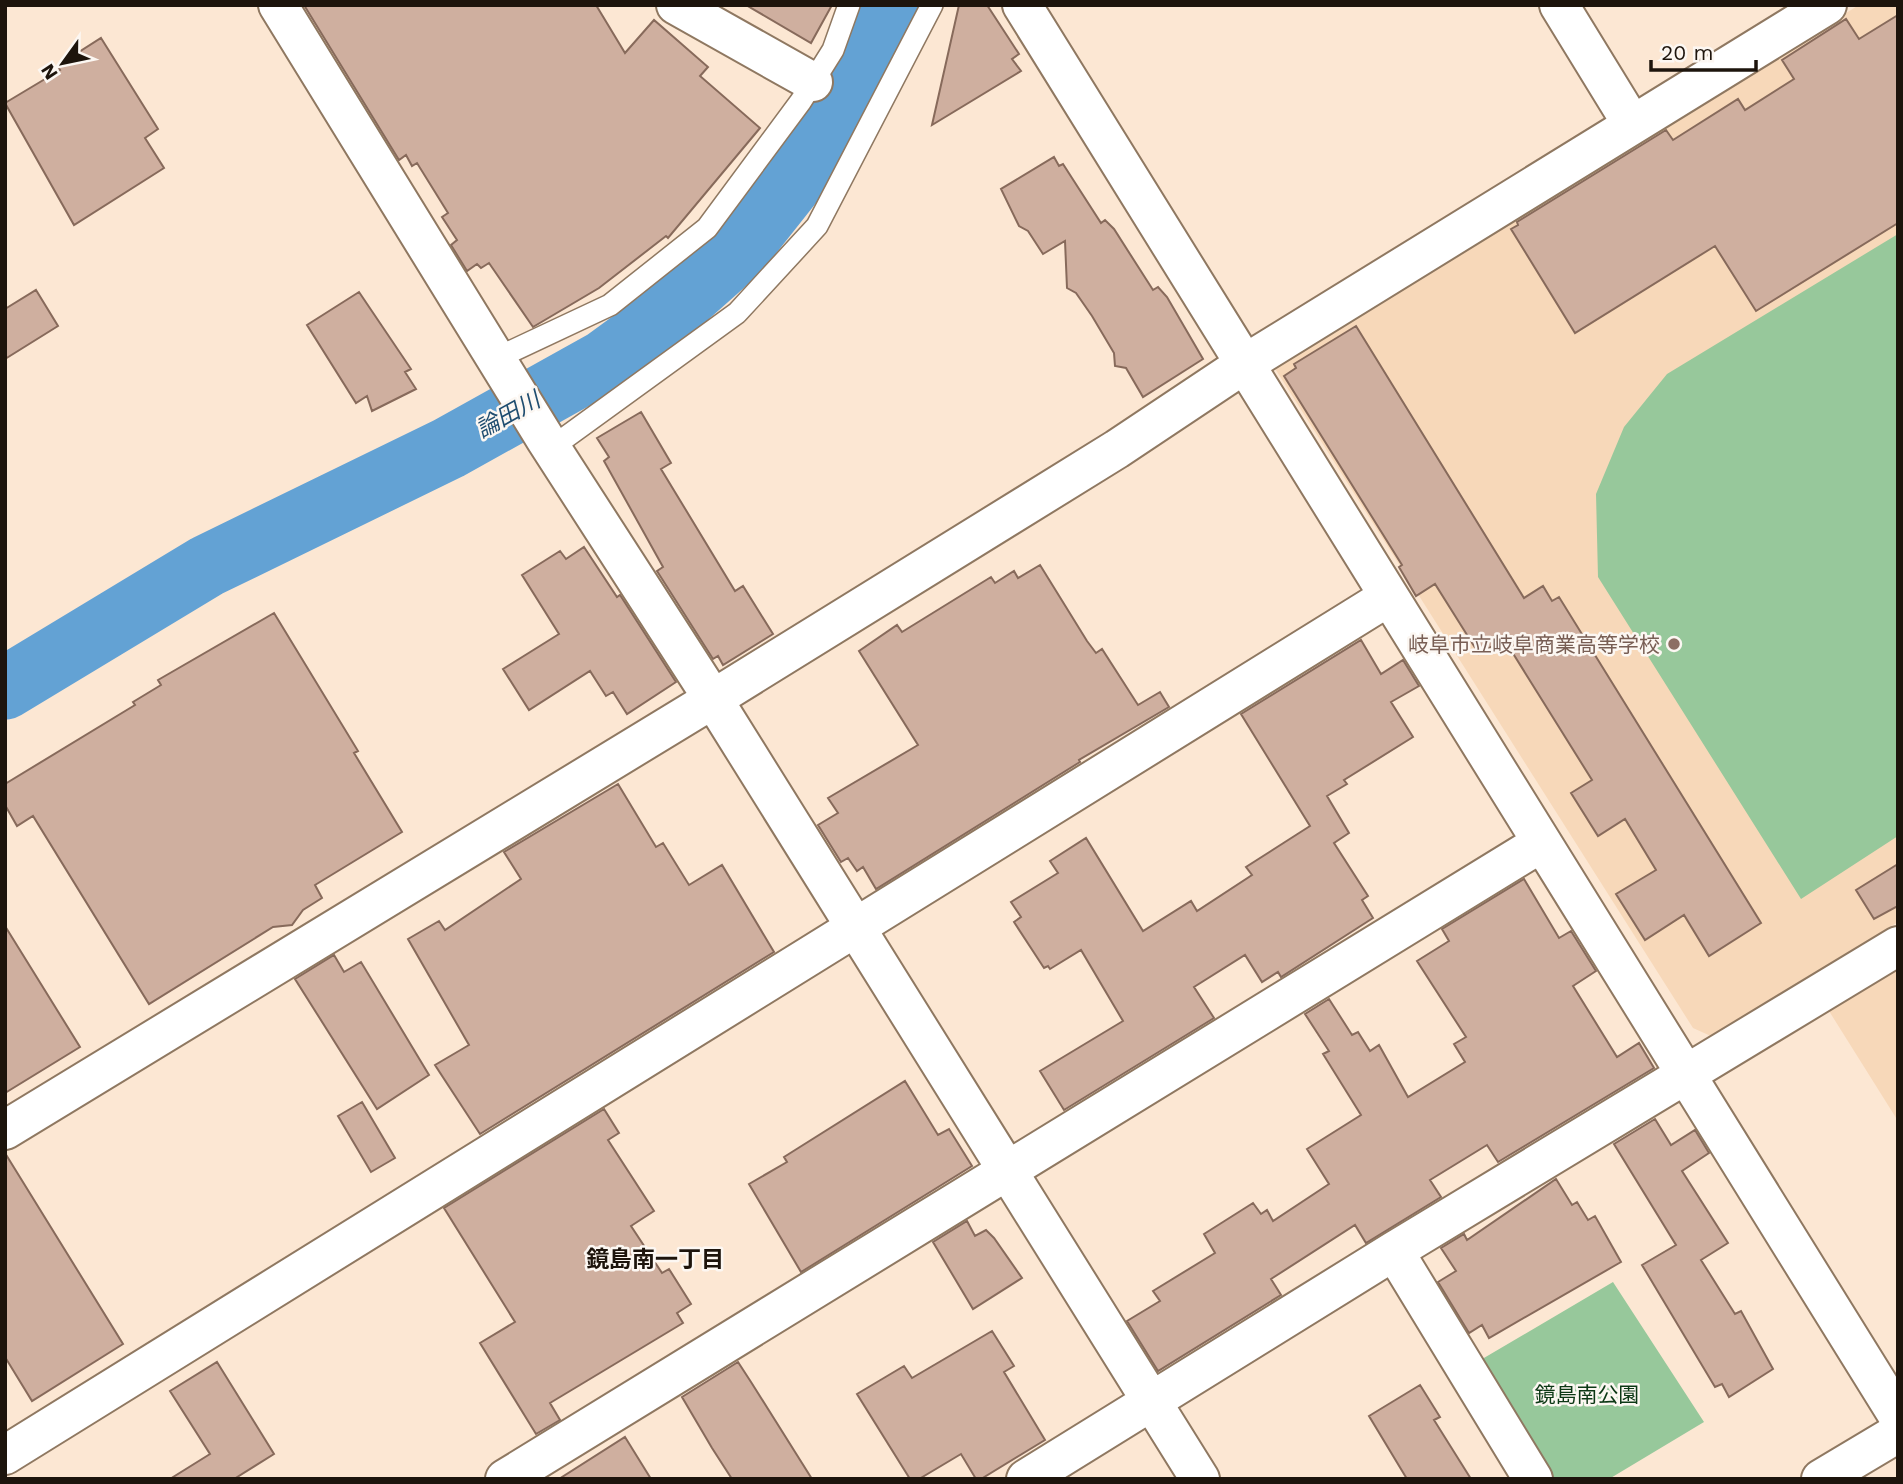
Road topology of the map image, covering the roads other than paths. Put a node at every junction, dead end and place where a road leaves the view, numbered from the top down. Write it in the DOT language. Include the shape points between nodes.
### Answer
graph roads {
  1 [pos="278,5"];
  2 [pos="676,5"];
  3 [pos="849,5"];
  4 [pos="932,5"];
  5 [pos="1022,5"];
  6 [pos="1559,5"];
  7 [pos="1827,5"];
  8 [pos="813,82"];
  9 [pos="1632,124"];
  10 [pos="499,365"];
  11 [pos="1243,365"];
  12 [pos="548,444"];
  13 [pos="1388,597"];
  14 [pos="713,699"];
  15 [pos="1541,844"];
  16 [pos="857,929"];
  17 [pos="1898,946"];
  18 [pos="1685,1077"];
  19 [pos="5,1130"];
  20 [pos="1007,1169"];
  21 [pos="1394,1251"];
  22 [pos="1152,1401"];
  23 [pos="1898,1416"];
  24 [pos="1898,1433"];
  25 [pos="5,1455"];
  26 [pos="505,1479"];
  27 [pos="1026,1479"];
  28 [pos="1200,1479"];
  29 [pos="1533,1479"];
  30 [pos="1821,1479"];
  1 -- 10 [label="street"];
  2 -- 8 [label="street"];
  3 -- 8 [label="lane" via="834,50"];
  4 -- 12 [label="lane" via="817,226 737,313"];
  5 -- 11 [label="street"];
  6 -- 9 [label="street"];
  7 -- 9 [label="street"];
  8 -- 10 [label="lane" via="706,228 610,305"];
  9 -- 11 [label="street"];
  10 -- 12 [label="street"];
  11 -- 13 [label="street"];
  11 -- 14 [label="street" via="1117,449"];
  12 -- 14 [label="street"];
  13 -- 15 [label="street"];
  13 -- 16 [label="street"];
  14 -- 16 [label="street"];
  14 -- 19 [label="street"];
  15 -- 18 [label="street"];
  15 -- 20 [label="street"];
  16 -- 20 [label="street"];
  16 -- 25 [label="street"];
  17 -- 18 [label="street"];
  18 -- 21 [label="street"];
  18 -- 23 [label="street"];
  20 -- 22 [label="street"];
  20 -- 26 [label="street"];
  21 -- 22 [label="street"];
  21 -- 29 [label="street"];
  22 -- 27 [label="street"];
  22 -- 28 [label="street"];
  24 -- 30 [label="street"];
}
